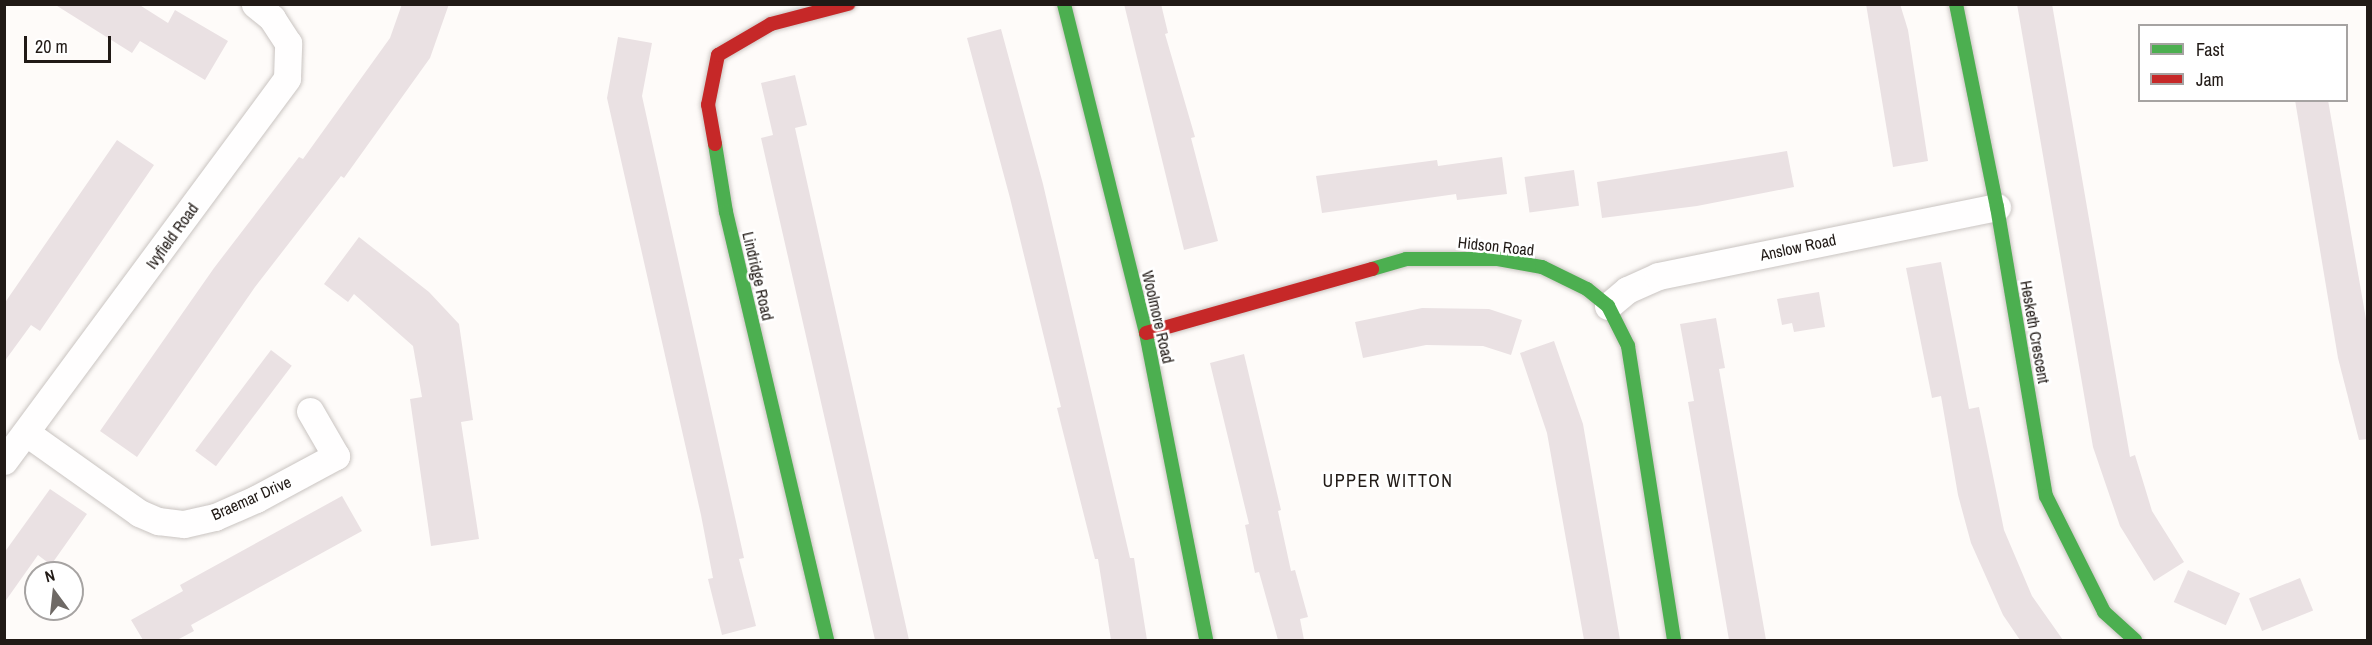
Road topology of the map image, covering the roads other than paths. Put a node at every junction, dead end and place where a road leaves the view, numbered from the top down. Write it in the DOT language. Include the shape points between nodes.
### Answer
graph roads {
  1 [pos="255,4"];
  2 [pos="849,4"];
  3 [pos="1064,4"];
  4 [pos="1956,4"];
  5 [pos="1997,207"];
  6 [pos="1608,306"];
  7 [pos="1146,333"];
  8 [pos="310,411"];
  9 [pos="28,434"];
  10 [pos="4,461"];
  11 [pos="826,640"];
  12 [pos="1206,640"];
  13 [pos="1674,640"];
  14 [pos="2135,640"];
  1 -- 9 [label="street, Ivyfield Road" via="272,18 288,43 287,78"];
  2 -- 11 [label="street, Lindridge Road" via="771,24 718,55 708,105 726,212"];
  3 -- 7 [label="street, Woolmore Road"];
  4 -- 5 [label="street, Hesketh Crescent"];
  5 -- 6 [label="street, Anslow Road" via="1658,276 1628,290"];
  5 -- 14 [label="street, Hesketh Crescent" via="2046,496 2104,612"];
  6 -- 7 [label="street, Hidson Road" via="1587,289 1542,267 1498,260 1406,259"];
  6 -- 13 [label="street, Hidson Road" via="1628,346"];
  7 -- 12 [label="street, Woolmore Road"];
  8 -- 9 [label="street, Braemar Drive" via="336,456 256,499 215,517 184,524 158,521 139,513"];
  9 -- 10 [label="street, Ivyfield Road"];
}
